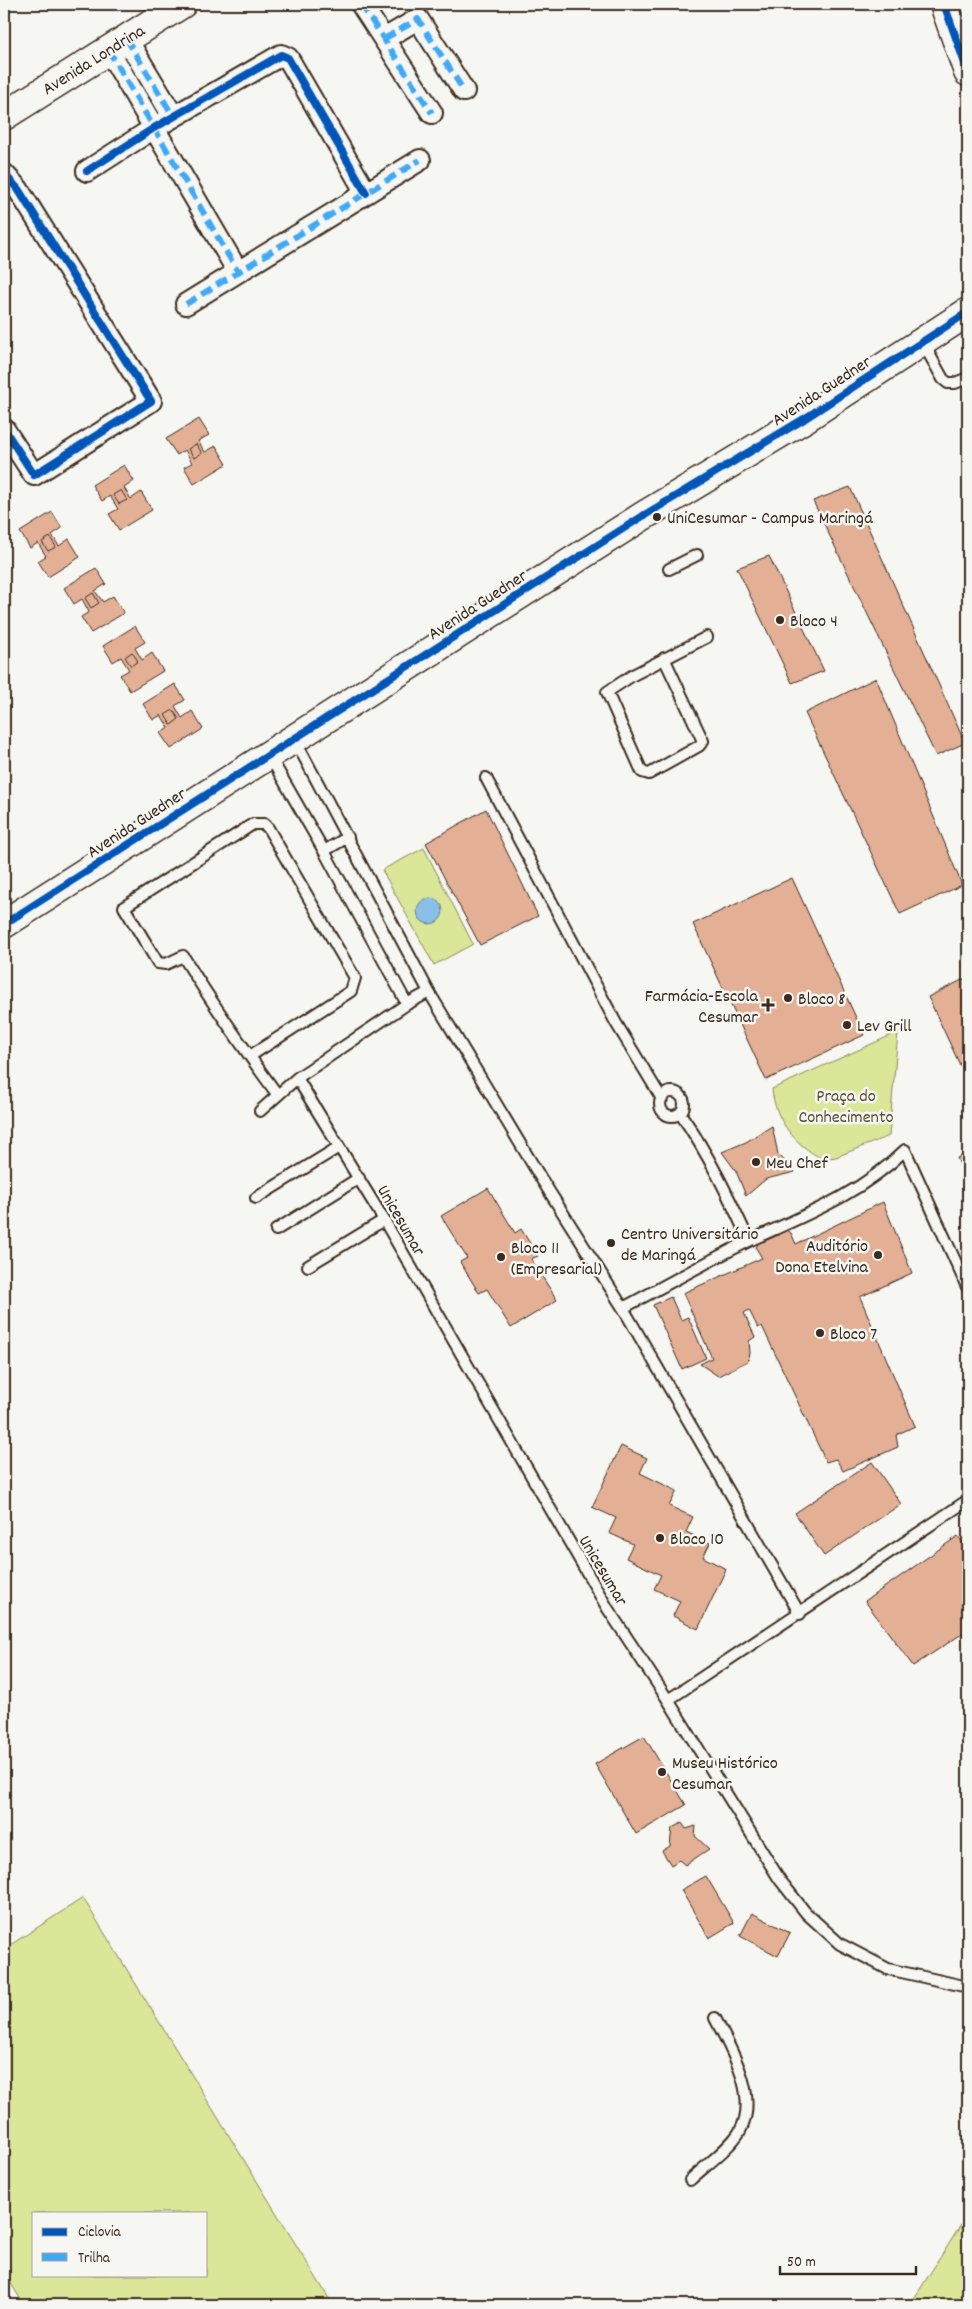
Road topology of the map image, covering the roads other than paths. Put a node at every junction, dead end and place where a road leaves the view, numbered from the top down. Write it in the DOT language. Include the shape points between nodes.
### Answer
graph roads {
  1 [pos="182,4"];
  2 [pos="361,4"];
  3 [pos="944,4"];
  4 [pos="384,39"];
  5 [pos="117,43"];
  6 [pos="968,72"];
  7 [pos="464,91"];
  8 [pos="432,113"];
  9 [pos="4,116"];
  10 [pos="174,116"];
  11 [pos="154,128"];
  12 [pos="420,160"];
  13 [pos="87,171"];
  14 [pos="4,174"];
  15 [pos="366,193"];
  16 [pos="238,272"];
  17 [pos="186,304"];
  18 [pos="968,312"];
  19 [pos="922,342"];
  20 [pos="968,378"];
  21 [pos="4,428"];
  22 [pos="697,555"];
  23 [pos="669,569"];
  24 [pos="707,637"];
  25 [pos="664,658"];
  26 [pos="294,739"];
  27 [pos="269,754"];
  28 [pos="486,778"];
  29 [pos="348,837"];
  30 [pos="324,850"];
  31 [pos="4,924"];
  32 [pos="429,992"];
  33 [pos="407,1004"];
  34 [pos="250,1056"];
  35 [pos="297,1078"];
  36 [pos="277,1094"];
  37 [pos="662,1099"];
  38 [pos="260,1111"];
  39 [pos="680,1113"];
  40 [pos="339,1147"];
  41 [pos="359,1178"];
  42 [pos="256,1198"];
  43 [pos="384,1220"];
  44 [pos="276,1230"];
  45 [pos="749,1241"];
  46 [pos="308,1266"];
  47 [pos="968,1289"];
  48 [pos="623,1308"];
  49 [pos="968,1500"];
  50 [pos="800,1614"];
  51 [pos="668,1700"];
  52 [pos="968,1987"];
  53 [pos="715,2018"];
  54 [pos="690,2180"];
  1 -- 5 [label="street, Avenida Londrina"];
  2 -- 4 [label="street"];
  3 -- 6 [label="street"];
  4 -- 7 [label="street" via="418,19"];
  4 -- 8 [label="street"];
  5 -- 9 [label="street, Avenida Londrina"];
  5 -- 10 [label="street"];
  5 -- 11 [label="street"];
  10 -- 11 [label="street"];
  10 -- 15 [label="street" via="278,55 284,56"];
  11 -- 13 [label="street"];
  11 -- 16 [label="street"];
  12 -- 15 [label="street"];
  14 -- 21 [label="street" via="18,189 151,402 34,475"];
  15 -- 16 [label="street"];
  16 -- 17 [label="street"];
  18 -- 19 [label="street, Avenida Guedner"];
  19 -- 20 [label="lane" via="948,383"];
  19 -- 26 [label="street, Avenida Guedner"];
  22 -- 23 [label="lane"];
  24 -- 25 [label="lane"];
  25 -- 25 [label="lane" via="607,692 642,772 646,774 703,741"];
  26 -- 27 [label="street, Avenida Guedner"];
  26 -- 29 [label="lane"];
  27 -- 30 [label="lane"];
  27 -- 31 [label="street, Avenida Guedner"];
  28 -- 37 [label="lane" via="598,992"];
  29 -- 30 [label="lane"];
  29 -- 32 [label="lane"];
  30 -- 33 [label="lane"];
  32 -- 33 [label="lane"];
  32 -- 48 [label="lane"];
  33 -- 35 [label="lane"];
  34 -- 34 [label="lane" via="351,991 355,978 268,828 258,823 124,907 158,962 166,964 183,956"];
  34 -- 36 [label="lane"];
  35 -- 36 [label="lane"];
  35 -- 40 [label="lane, Unicesumar"];
  36 -- 38 [label="lane"];
  37 -- 39 [label="lane" via="660,1104 665,1113"];
  37 -- 39 [label="lane" via="670,1092 680,1094 684,1104"];
  39 -- 45 [label="lane" via="720,1179"];
  40 -- 41 [label="lane, Unicesumar"];
  40 -- 42 [label="lane"];
  41 -- 43 [label="lane, Unicesumar"];
  41 -- 44 [label="lane"];
  43 -- 46 [label="lane"];
  43 -- 51 [label="lane, Unicesumar" via="608,1609"];
  45 -- 47 [label="lane" via="835,1200 887,1168 905,1150"];
  45 -- 48 [label="lane"];
  48 -- 50 [label="lane"];
  49 -- 50 [label="lane"];
  50 -- 51 [label="lane"];
  51 -- 52 [label="lane, Unicesumar" via="780,1880 806,1913 840,1944 888,1969"];
  53 -- 54 [label="lane" via="739,2065 746,2093 745,2115 740,2130"];
}
